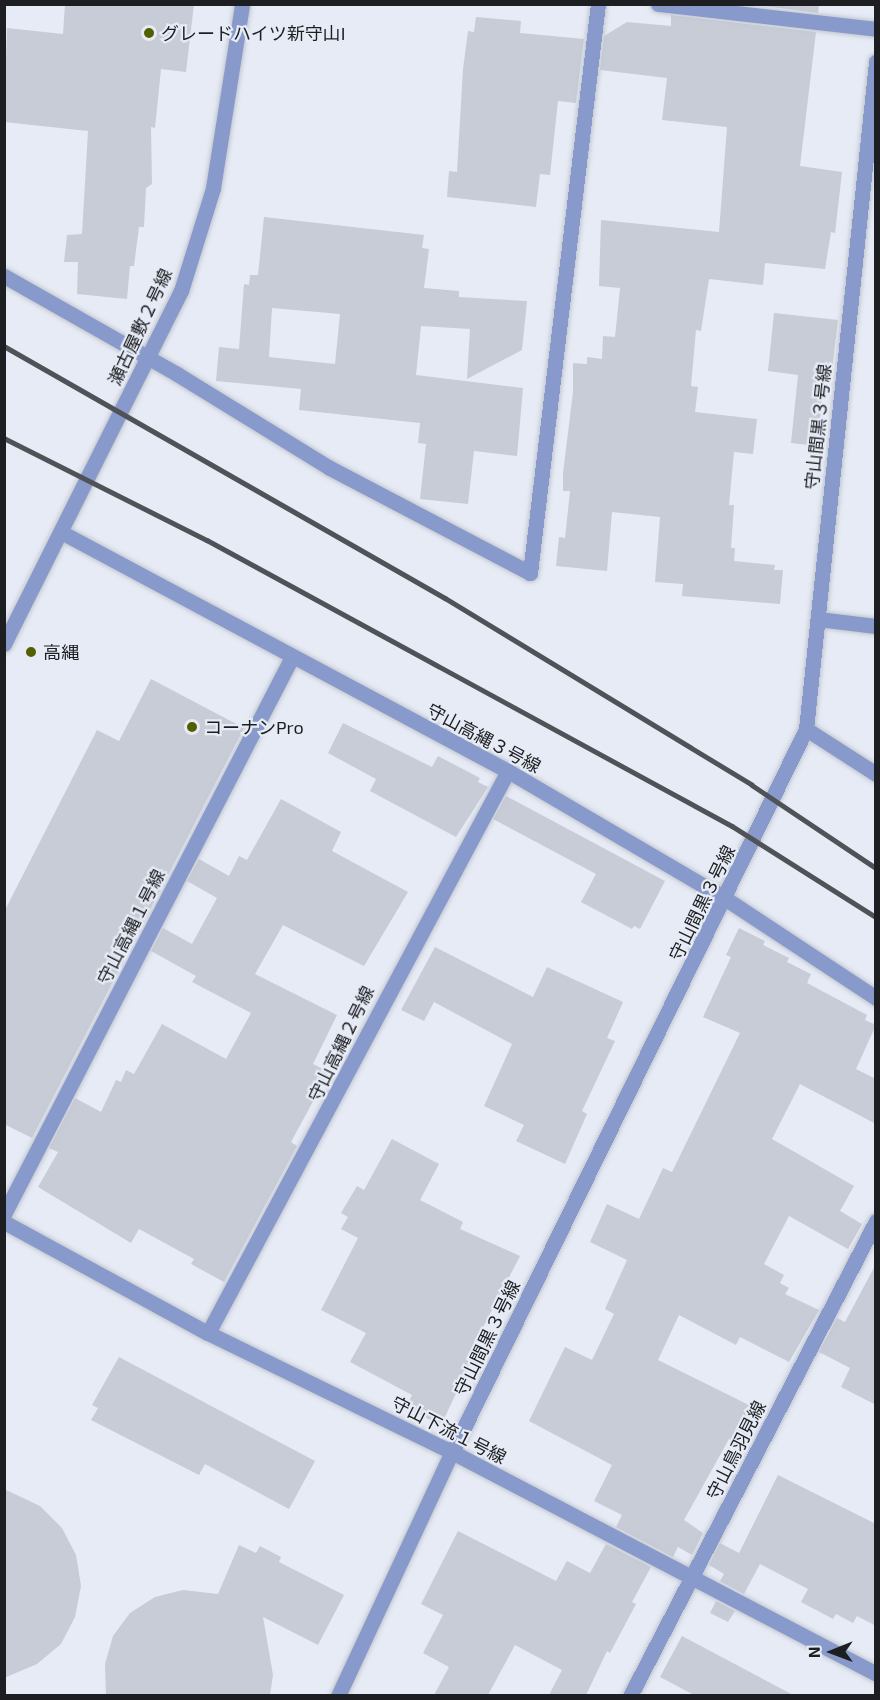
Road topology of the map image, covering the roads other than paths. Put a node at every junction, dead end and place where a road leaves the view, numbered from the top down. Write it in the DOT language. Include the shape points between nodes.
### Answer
graph roads {
  1 [pos="243,4"];
  2 [pos="598,4"];
  3 [pos="658,4"];
  4 [pos="876,29"];
  5 [pos="876,62"];
  6 [pos="4,276"];
  7 [pos="148,357"];
  8 [pos="61,532"];
  9 [pos="818,619"];
  10 [pos="876,626"];
  11 [pos="4,644"];
  12 [pos="292,657"];
  13 [pos="806,729"];
  14 [pos="507,771"];
  15 [pos="876,774"];
  16 [pos="726,899"];
  17 [pos="876,998"];
  18 [pos="4,1214"];
  19 [pos="876,1221"];
  20 [pos="4,1222"];
  21 [pos="208,1333"];
  22 [pos="452,1452"];
  23 [pos="692,1578"];
  24 [pos="876,1674"];
  25 [pos="338,1695"];
  26 [pos="630,1695"];
  1 -- 7 [label="street, 瀬古屋敷２号線" via="213,188 182,291"];
  2 -- 7 [label="street" via="530,573 328,467"];
  3 -- 4 [label="street"];
  5 -- 9 [label="street, 守山間黒３号線"];
  6 -- 7 [label="street"];
  7 -- 8 [label="street, 瀬古屋敷２号線"];
  8 -- 11 [label="street, 瀬古屋敷２号線"];
  8 -- 12 [label="street, 守山高縄３号線" via="134,568"];
  9 -- 10 [label="street"];
  9 -- 13 [label="street, 守山間黒３号線"];
  12 -- 14 [label="street, 守山高縄３号線"];
  12 -- 18 [label="street, 守山高縄１号線"];
  13 -- 15 [label="street"];
  13 -- 16 [label="street, 守山間黒３号線"];
  14 -- 16 [label="street, 守山高縄３号線"];
  14 -- 21 [label="street, 守山高縄２号線"];
  16 -- 17 [label="street, 守山高縄３号線"];
  16 -- 22 [label="street, 守山間黒３号線"];
  19 -- 23 [label="street, 守山鳥羽見線"];
  20 -- 21 [label="street, 守山下流１号線"];
  21 -- 22 [label="street, 守山下流１号線"];
  22 -- 23 [label="street, 守山下流１号線"];
  22 -- 25 [label="street, 守山間黒３号線"];
  23 -- 24 [label="street, 守山下流１号線"];
  23 -- 26 [label="street, 守山鳥羽見線"];
}
